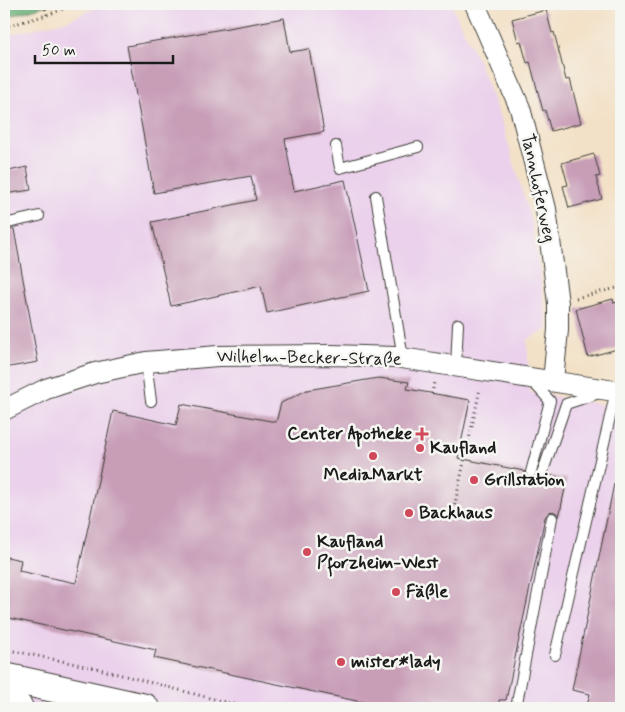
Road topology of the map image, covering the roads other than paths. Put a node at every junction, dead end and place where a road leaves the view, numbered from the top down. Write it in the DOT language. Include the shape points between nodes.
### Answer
graph roads {
  1 [pos="475,4"];
  2 [pos="336,146"];
  3 [pos="418,147"];
  4 [pos="376,196"];
  5 [pos="39,216"];
  6 [pos="4,224"];
  7 [pos="458,324"];
  8 [pos="403,358"];
  9 [pos="146,362"];
  10 [pos="456,367"];
  11 [pos="529,378"];
  12 [pos="552,381"];
  13 [pos="615,391"];
  14 [pos="151,401"];
  15 [pos="4,410"];
  16 [pos="531,472"];
  17 [pos="542,474"];
  18 [pos="552,518"];
  19 [pos="555,656"];
  20 [pos="4,677"];
  21 [pos="4,706"];
  22 [pos="19,708"];
  23 [pos="145,708"];
  24 [pos="516,708"];
  1 -- 12 [label="street, Tannhoferweg" via="520,108 546,209 558,303"];
  2 -- 3 [label="lane" via="340,168"];
  4 -- 8 [label="lane"];
  5 -- 6 [label="lane"];
  7 -- 10 [label="lane"];
  8 -- 9 [label="street, Wilhelm-Becker-Straße" via="227,355"];
  8 -- 10 [label="street, Wilhelm-Becker-Straße"];
  9 -- 14 [label="lane"];
  9 -- 15 [label="street, Wilhelm-Becker-Straße" via="95,372 27,397"];
  10 -- 11 [label="street, Wilhelm-Becker-Straße"];
  11 -- 12 [label="street, Wilhelm-Becker-Straße"];
  11 -- 16 [label="lane" via="550,401"];
  12 -- 13 [label="street, Wilhelm-Becker-Straße"];
  13 -- 17 [label="lane" via="566,404"];
  13 -- 19 [label="lane"];
  18 -- 24 [label="lane"];
  20 -- 23 [label="main road"];
  21 -- 22 [label="main road"];
}
